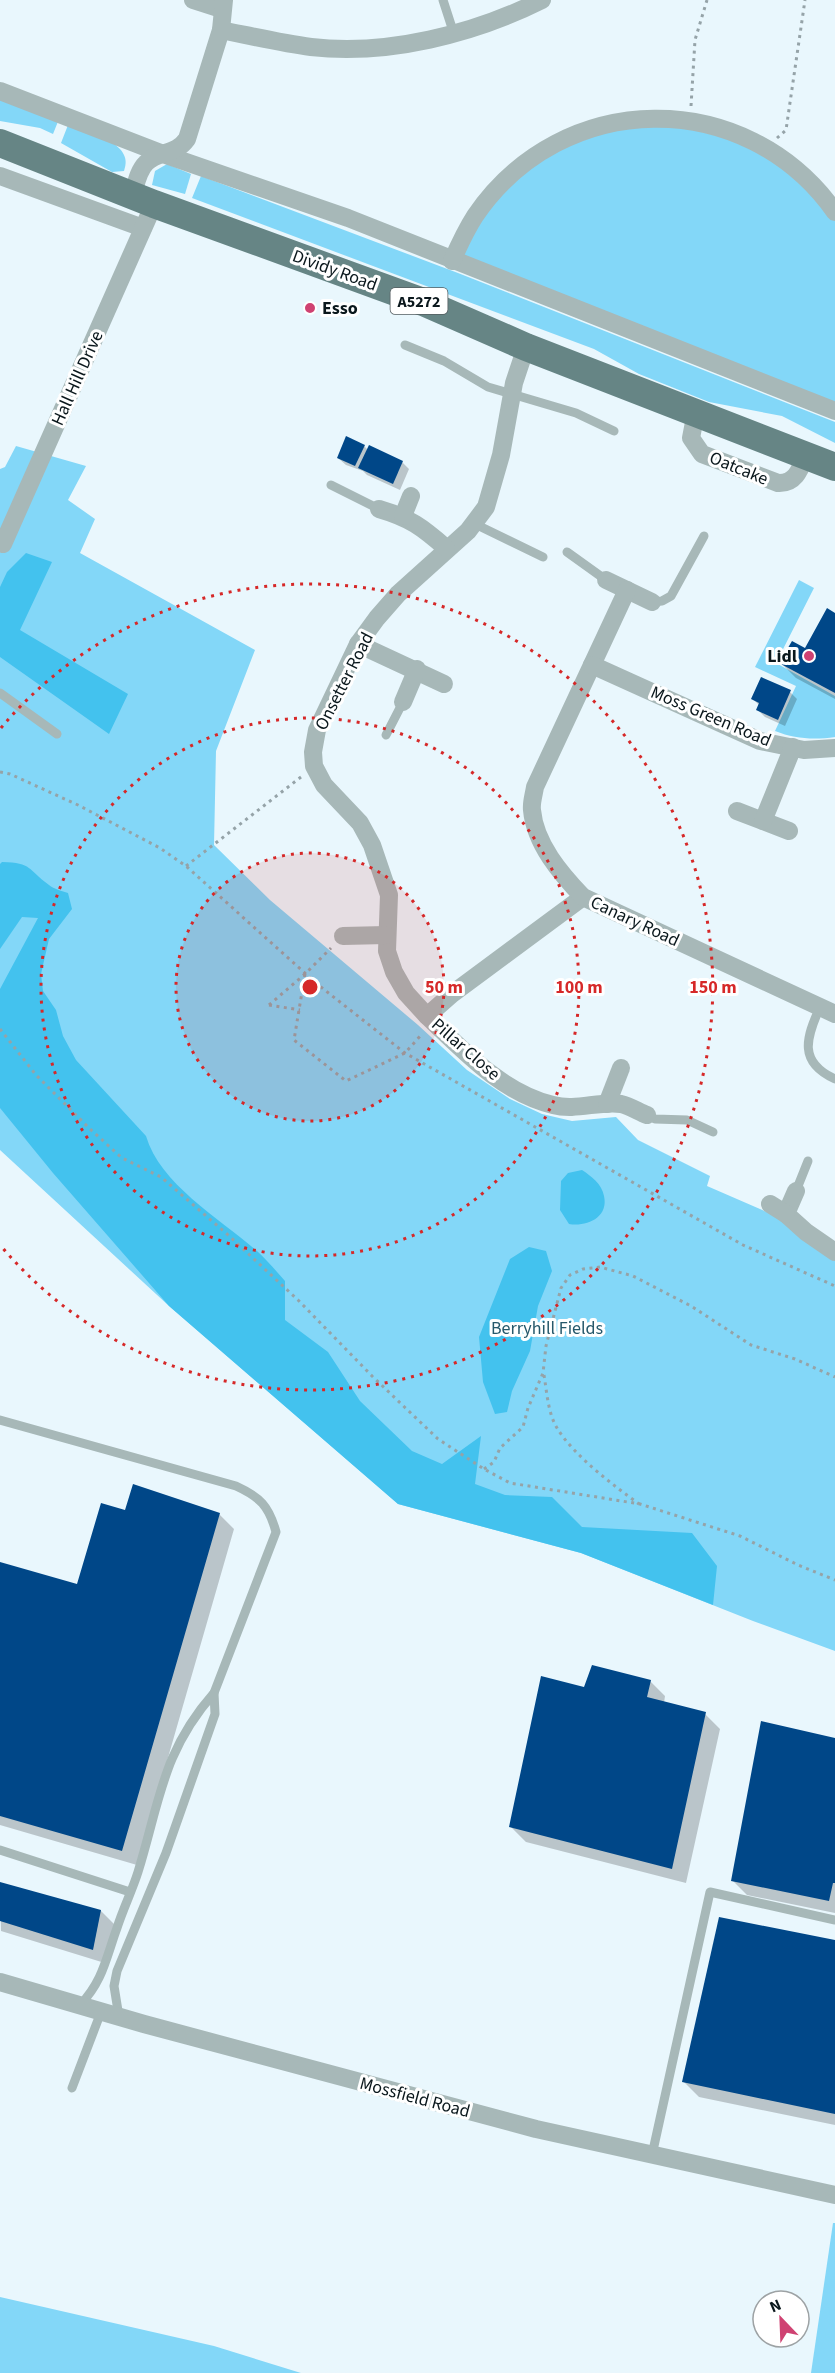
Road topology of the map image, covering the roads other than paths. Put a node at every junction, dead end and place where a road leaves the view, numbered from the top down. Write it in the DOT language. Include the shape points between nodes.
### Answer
graph roads {
  1 [pos="193,0"];
  2 [pos="443,0"];
  3 [pos="542,0"];
  4 [pos="223,5"];
  5 [pos="221,30"];
  6 [pos="454,34"];
  7 [pos="0,91"];
  8 [pos="0,143"];
  9 [pos="163,154"];
  10 [pos="0,176"];
  11 [pos="143,209"];
  12 [pos="835,212"];
  13 [pos="452,261"];
  14 [pos="405,345"];
  15 [pos="526,347"];
  16 [pos="512,393"];
  17 [pos="835,411"];
  18 [pos="614,431"];
  19 [pos="835,467"];
  20 [pos="331,485"];
  21 [pos="411,496"];
  22 [pos="379,509"];
  23 [pos="403,516"];
  24 [pos="475,524"];
  25 [pos="704,536"];
  26 [pos="2,548"];
  27 [pos="446,548"];
  28 [pos="567,552"];
  29 [pos="543,557"];
  30 [pos="606,580"];
  31 [pos="627,590"];
  32 [pos="652,603"];
  33 [pos="358,644"];
  34 [pos="592,665"];
  35 [pos="417,669"];
  36 [pos="444,684"];
  37 [pos="0,693"];
  38 [pos="403,702"];
  39 [pos="57,734"];
  40 [pos="386,735"];
  41 [pos="793,747"];
  42 [pos="835,748"];
  43 [pos="737,811"];
  44 [pos="763,821"];
  45 [pos="789,831"];
  46 [pos="583,897"];
  47 [pos="386,935"];
  48 [pos="343,936"];
  49 [pos="827,1011"];
  50 [pos="430,1019"];
  51 [pos="621,1068"];
  52 [pos="835,1079"];
  53 [pos="607,1104"];
  54 [pos="647,1115"];
  55 [pos="713,1132"];
  56 [pos="808,1161"];
  57 [pos="796,1191"];
  58 [pos="770,1204"];
  59 [pos="786,1214"];
  60 [pos="835,1252"];
  61 [pos="0,1420"];
  62 [pos="214,1693"];
  63 [pos="0,1850"];
  64 [pos="130,1892"];
  65 [pos="835,1920"];
  66 [pos="0,1982"];
  67 [pos="80,2006"];
  68 [pos="101,2012"];
  69 [pos="119,2017"];
  70 [pos="72,2088"];
  71 [pos="652,2155"];
  72 [pos="835,2195"];
  1 -- 4 [label="street"];
  2 -- 6 [label="lane"];
  3 -- 6 [label="street"];
  4 -- 5 [label="street, Hall Hill Drive"];
  5 -- 6 [label="street" via="313,47 342,48 393,45"];
  5 -- 9 [label="street, Hall Hill Drive" via="187,139 180,148"];
  7 -- 9 [label="street"];
  8 -- 11 [label="main road, Dividy Road / A5272"];
  9 -- 11 [label="street, Hall Hill Drive" via="146,163 139,173"];
  9 -- 13 [label="street" via="348,218"];
  10 -- 11 [label="street, Dividy Road"];
  11 -- 15 [label="main road, Dividy Road / A5272" via="423,302"];
  11 -- 26 [label="street, Hall Hill Drive"];
  12 -- 13 [label="street" via="804,175 767,148 718,126 645,118 612,122 564,139 514,173 489,199 463,236"];
  13 -- 17 [label="street"];
  14 -- 16 [label="lane" via="444,361 488,387"];
  15 -- 16 [label="street, Onsetter Road"];
  15 -- 19 [label="main road, Dividy Road / A5272"];
  16 -- 18 [label="lane" via="576,413"];
  16 -- 24 [label="street, Onsetter Road" via="493,486"];
  20 -- 22 [label="lane"];
  21 -- 23 [label="street"];
  22 -- 23 [label="street"];
  23 -- 27 [label="street"];
  24 -- 27 [label="street, Onsetter Road"];
  24 -- 29 [label="lane"];
  25 -- 32 [label="lane" via="671,596"];
  27 -- 33 [label="street, Onsetter Road" via="398,594"];
  28 -- 30 [label="lane"];
  30 -- 31 [label="street"];
  31 -- 32 [label="street"];
  31 -- 34 [label="street, Canary Road"];
  33 -- 35 [label="street"];
  33 -- 47 [label="street, Onsetter Road" via="317,730 314,766 324,785 360,823 372,845 389,895"];
  34 -- 41 [label="street, Moss Green Road" via="760,741"];
  34 -- 46 [label="street, Canary Road" via="535,787 531,809 556,867"];
  35 -- 36 [label="street"];
  35 -- 38 [label="street"];
  37 -- 39 [label="lane"];
  38 -- 40 [label="lane"];
  41 -- 42 [label="street, Moss Green Road"];
  41 -- 44 [label="street"];
  43 -- 44 [label="street"];
  44 -- 45 [label="street"];
  46 -- 49 [label="street, Canary Road"];
  46 -- 50 [label="street" via="452,994"];
  47 -- 48 [label="street"];
  47 -- 50 [label="street" via="394,972 406,993"];
  49 -- 52 [label="lane" via="807,1043 809,1056 817,1067"];
  50 -- 53 [label="street, Pillar Close" via="489,1073 523,1093 560,1106"];
  51 -- 53 [label="street"];
  53 -- 54 [label="street, Pillar Close" via="623,1104"];
  54 -- 55 [label="lane" via="687,1120"];
  56 -- 57 [label="lane"];
  57 -- 59 [label="street"];
  58 -- 59 [label="street"];
  59 -- 60 [label="street"];
  61 -- 62 [label="lane" via="236,1486 253,1494 271,1513 276,1532"];
  62 -- 64 [label="lane" via="185,1733 165,1773"];
  62 -- 69 [label="lane" via="215,1714 170,1843 117,1971 114,1986"];
  63 -- 64 [label="lane"];
  64 -- 67 [label="lane" via="105,1967 94,1991"];
  65 -- 71 [label="lane" via="710,1892"];
  66 -- 67 [label="street, Mossfield Road"];
  67 -- 68 [label="street, Mossfield Road"];
  68 -- 69 [label="street, Mossfield Road"];
  68 -- 70 [label="lane"];
  69 -- 71 [label="street, Mossfield Road" via="536,2129"];
  71 -- 72 [label="street, Mossfield Road"];
}
